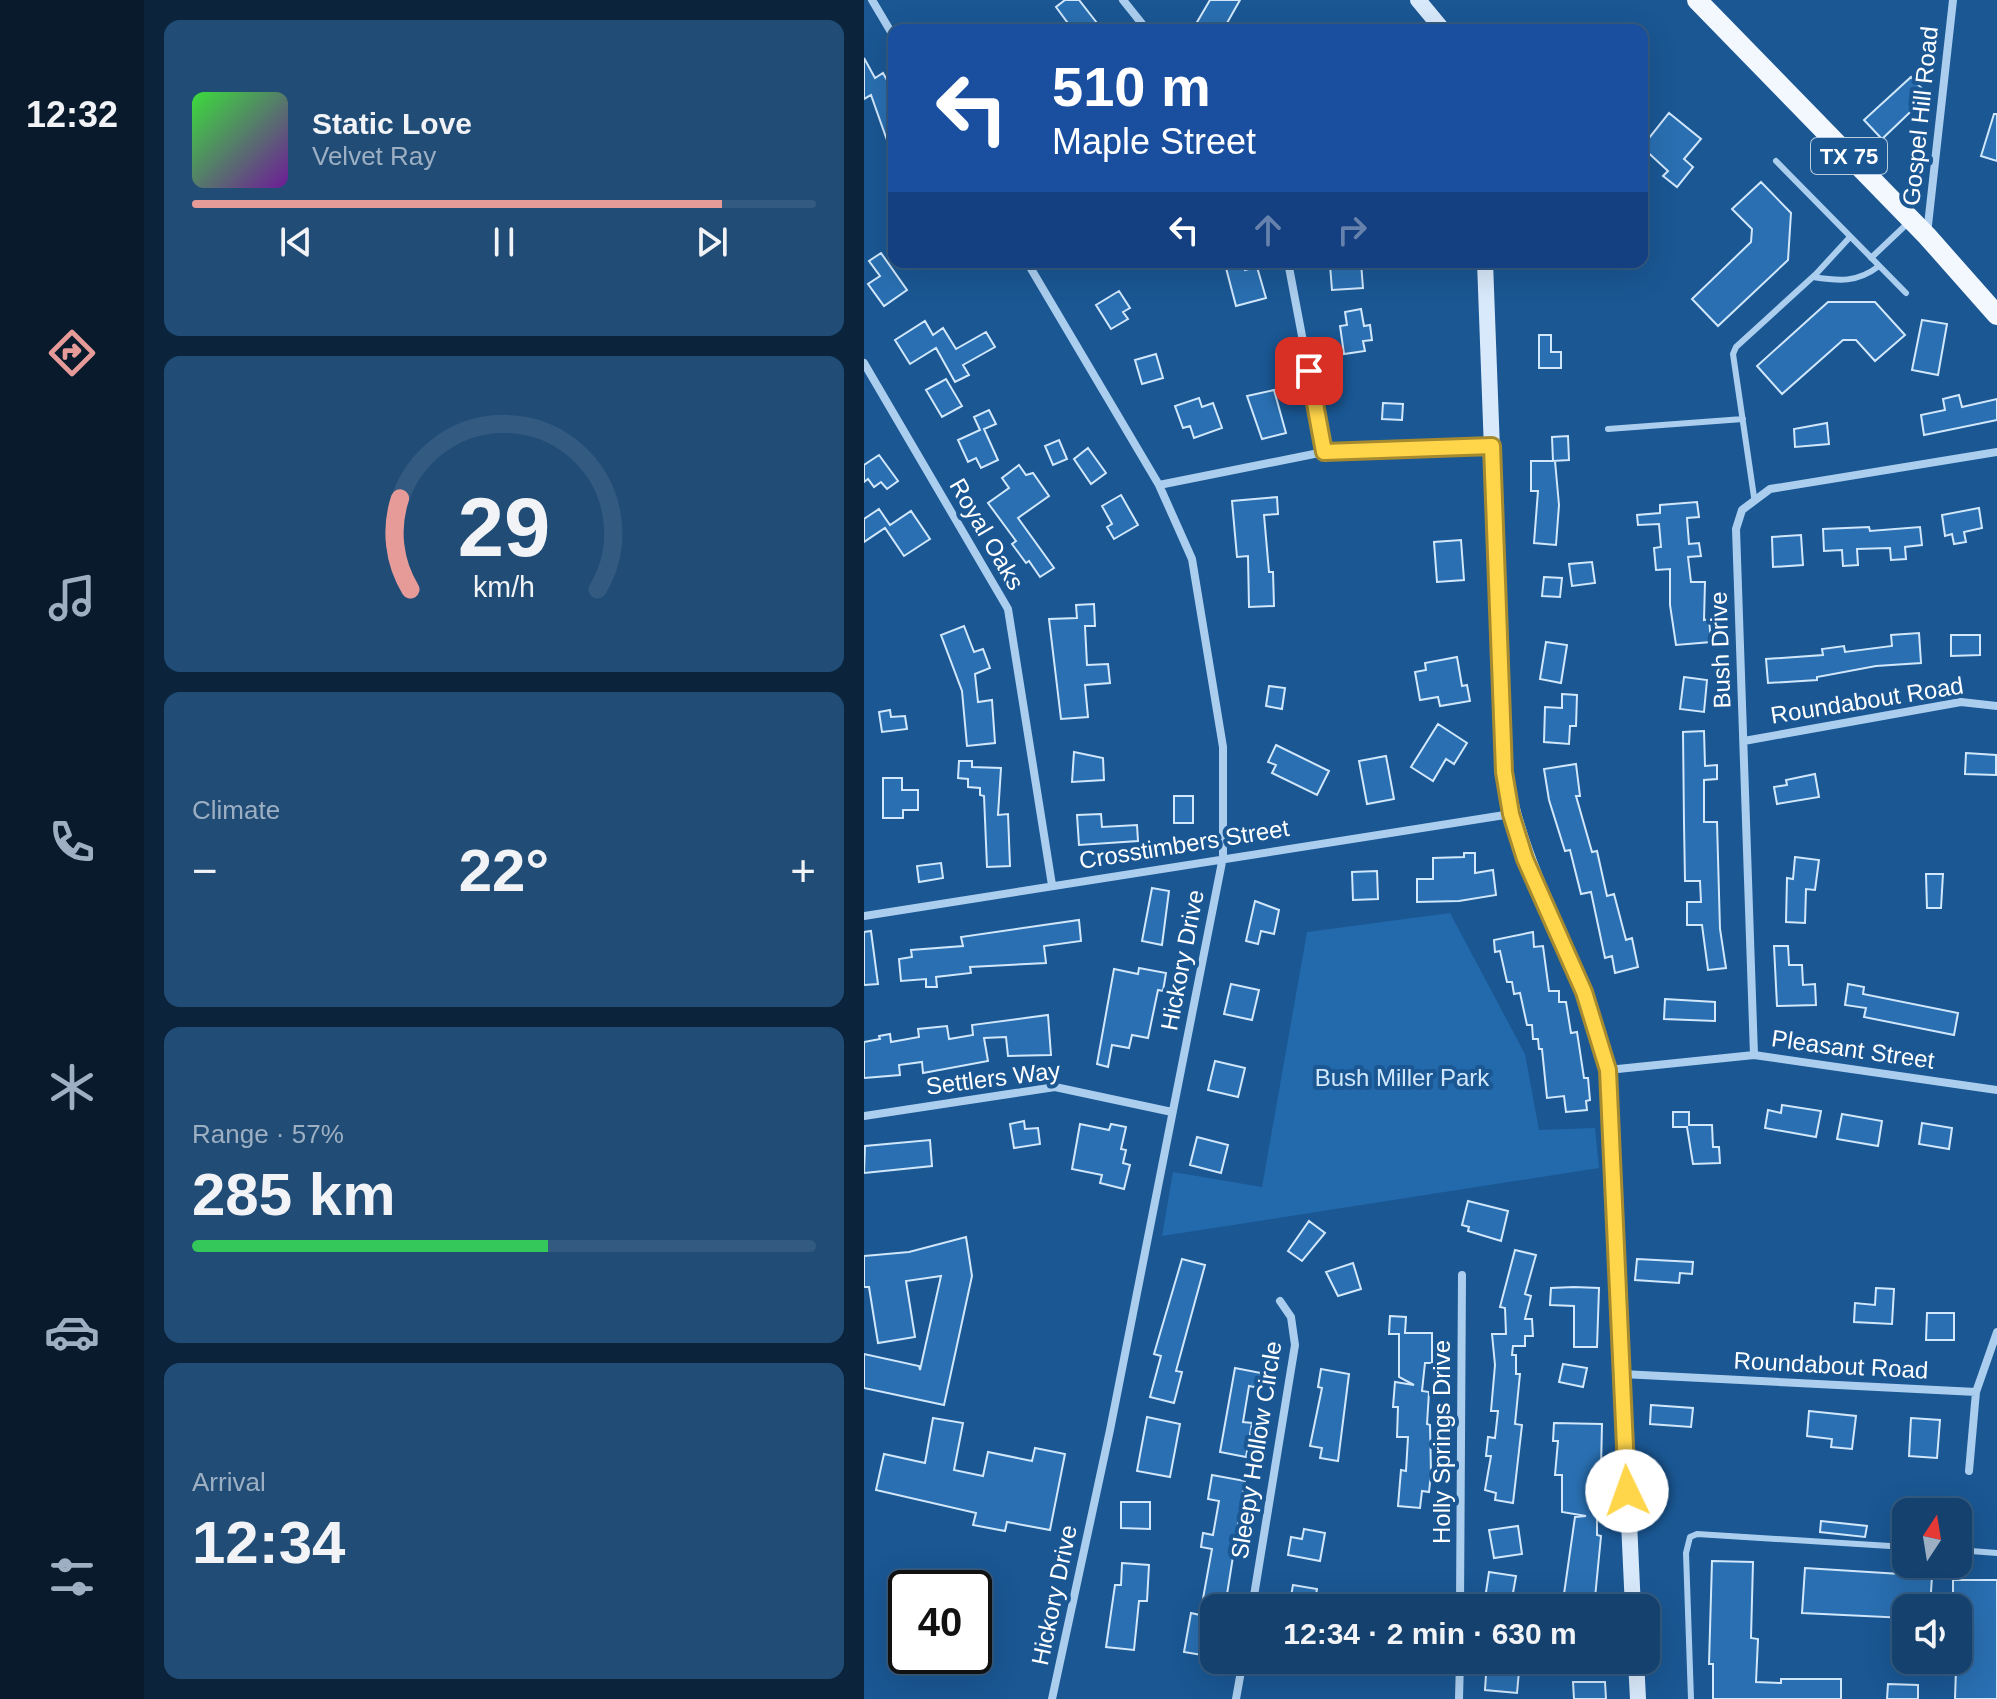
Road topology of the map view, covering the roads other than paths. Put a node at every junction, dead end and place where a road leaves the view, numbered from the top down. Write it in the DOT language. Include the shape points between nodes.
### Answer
graph roads {
  1 [pos="872,0"];
  2 [pos="1123,0"];
  3 [pos="1418,0"];
  4 [pos="1697,0"];
  5 [pos="1953,0"];
  6 [pos="1142,24"];
  7 [pos="1438,24"];
  8 [pos="888,27"];
  9 [pos="1776,161"];
  10 [pos="1911,220"];
  11 [pos="1927,236"];
  12 [pos="1850,237"];
  13 [pos="1871,258"];
  14 [pos="1879,266"];
  15 [pos="1031,268"];
  16 [pos="1289,268"];
  17 [pos="1485,268"];
  18 [pos="1813,277"];
  19 [pos="1906,293"];
  20 [pos="1997,315"];
  21 [pos="864,363"];
  22 [pos="1743,419"];
  23 [pos="1608,429"];
  24 [pos="1492,446"];
  25 [pos="1324,452"];
  26 [pos="1997,452"];
  27 [pos="1159,485"];
  28 [pos="1754,497"];
  29 [pos="1997,706"];
  30 [pos="1744,741"];
  31 [pos="1511,814"];
  32 [pos="1223,857"];
  33 [pos="1052,885"];
  34 [pos="864,916"];
  35 [pos="1754,1055"];
  36 [pos="1608,1070"];
  37 [pos="1997,1090"];
  38 [pos="1172,1112"];
  39 [pos="864,1116"];
  40 [pos="1462,1275"];
  41 [pos="1280,1301"];
  42 [pos="1997,1332"];
  43 [pos="1621,1374"];
  44 [pos="1976,1392"];
  45 [pos="1969,1471"];
  46 [pos="1892,1546"];
  47 [pos="1972,1551"];
  48 [pos="1997,1553"];
  49 [pos="1254,1594"];
  50 [pos="1460,1594"];
  51 [pos="1632,1594"];
  52 [pos="1240,1674"];
  53 [pos="1460,1674"];
  54 [pos="1637,1674"];
  55 [pos="1052,1699"];
  56 [pos="1236,1699"];
  57 [pos="1459,1699"];
  58 [pos="1638,1699"];
  59 [pos="1691,1699"];
  1 -- 8 [label="street"];
  2 -- 6 [label="street"];
  3 -- 7 [label="street"];
  4 -- 10 [label="main road, TX 75"];
  5 -- 11 [label="street, Gospel Hill Road"];
  9 -- 12 [label="lane"];
  10 -- 11 [label="main road, TX 75"];
  10 -- 13 [label="lane"];
  11 -- 20 [label="main road, TX 75"];
  12 -- 13 [label="lane"];
  12 -- 18 [label="lane"];
  13 -- 14 [label="lane"];
  14 -- 18 [label="lane" via="1844,282"];
  14 -- 19 [label="lane"];
  15 -- 27 [label="street, Hickory Drive"];
  16 -- 25 [label="street"];
  17 -- 24 [label="street"];
  18 -- 22 [label="lane" via="1736,347"];
  21 -- 33 [label="street, Royal Oaks" via="1008,609"];
  22 -- 23 [label="lane"];
  22 -- 28 [label="lane"];
  24 -- 25 [label="street"];
  24 -- 31 [label="street" via="1504,772"];
  25 -- 27 [label="street"];
  26 -- 28 [label="street" via="1770,489"];
  27 -- 32 [label="street, Hickory Drive" via="1188,548 1199,595 1223,747"];
  28 -- 30 [label="street, Bush Drive" via="1742,510 1736,529"];
  29 -- 30 [label="street, Roundabout Road" via="1961,702"];
  30 -- 35 [label="street, Bush Drive"];
  31 -- 32 [label="street, Crosstimbers Street"];
  31 -- 36 [label="street" via="1525,859 1589,1005"];
  32 -- 33 [label="street, Crosstimbers Street"];
  32 -- 38 [label="street, Hickory Drive"];
  33 -- 34 [label="street, Crosstimbers Street"];
  35 -- 36 [label="street, Pleasant Street"];
  35 -- 37 [label="street, Pleasant Street"];
  36 -- 43 [label="street"];
  38 -- 39 [label="street, Settlers Way" via="1055,1087"];
  38 -- 55 [label="street, Hickory Drive"];
  40 -- 50 [label="street, Holly Springs Drive"];
  41 -- 49 [label="street, Sleepy Hollow Circle" via="1291,1317 1295,1345"];
  42 -- 44 [label="street"];
  43 -- 44 [label="street, Roundabout Road"];
  43 -- 51 [label="street"];
  44 -- 45 [label="street"];
  46 -- 59 [label="lane" via="1690,1537 1686,1553"];
  47 -- 48 [label="lane"];
  52 -- 56 [label="street"];
  53 -- 57 [label="street"];
  54 -- 58 [label="street"];
}
